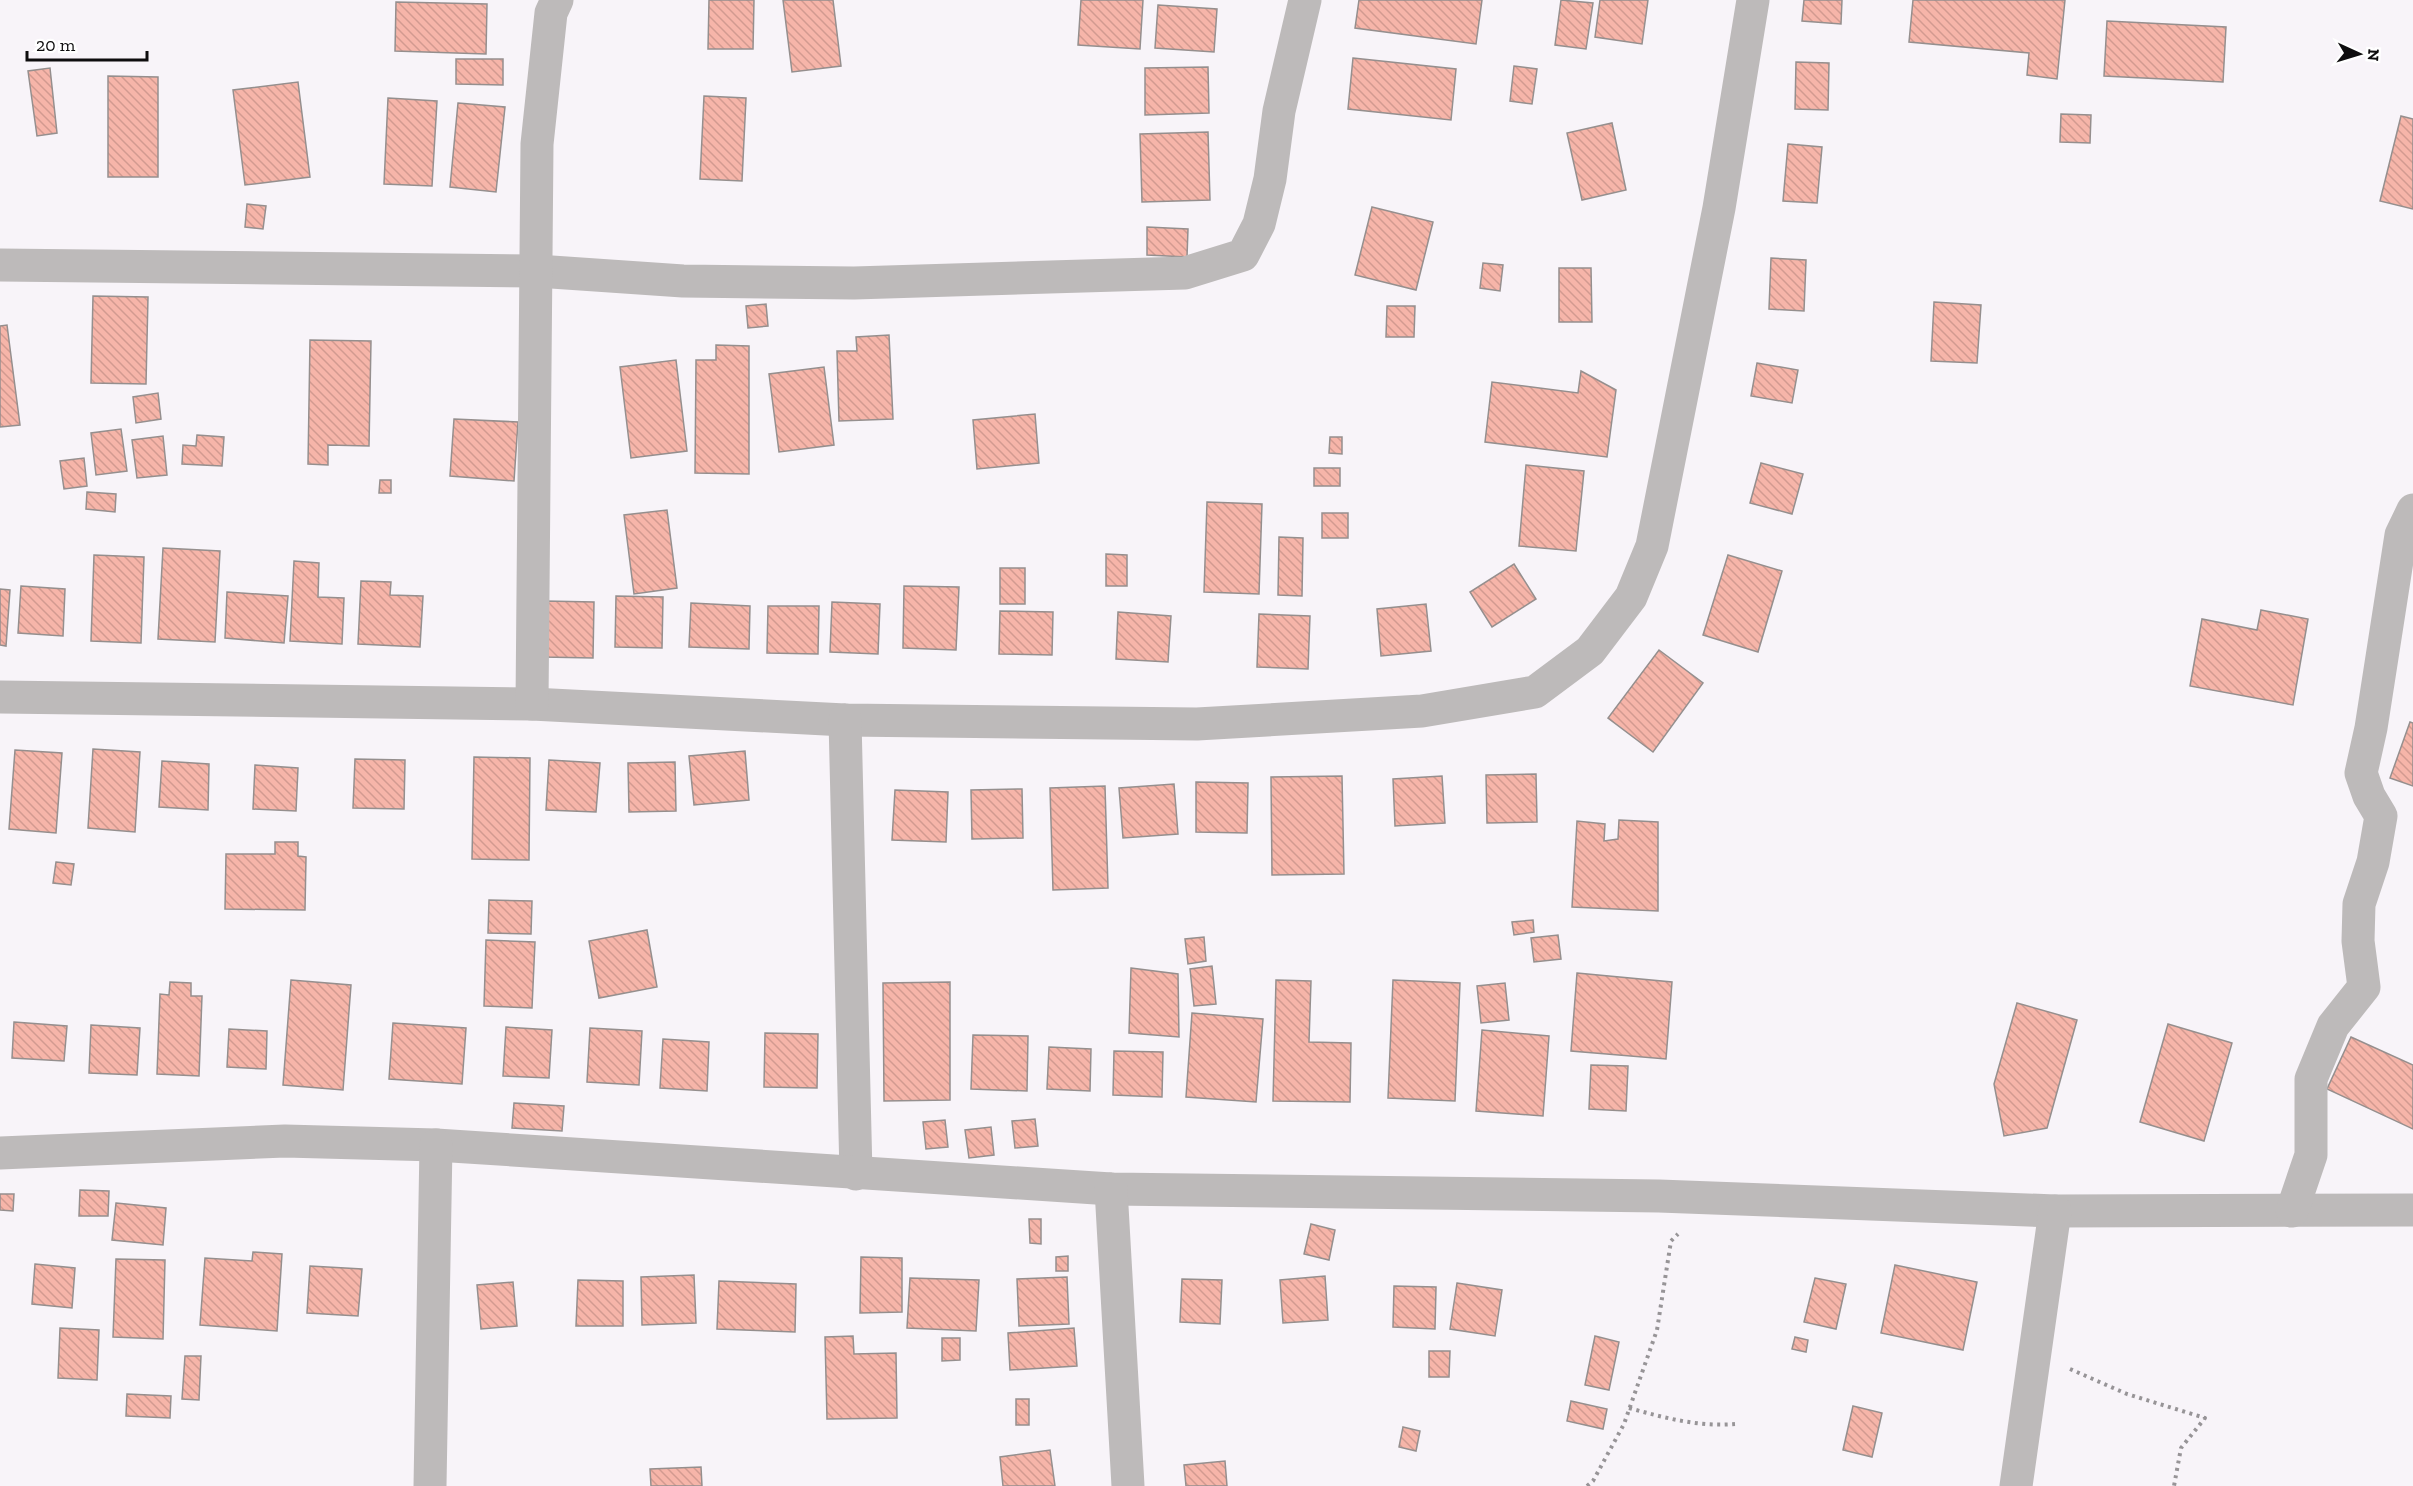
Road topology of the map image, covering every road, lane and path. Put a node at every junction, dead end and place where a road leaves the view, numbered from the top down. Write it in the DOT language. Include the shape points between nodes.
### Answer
graph roads {
  1 [pos="557,0"];
  2 [pos="1305,0"];
  3 [pos="1753,0"];
  4 [pos="0,265"];
  5 [pos="537,271"];
  6 [pos="2413,510"];
  7 [pos="0,697"];
  8 [pos="532,704"];
  9 [pos="845,720"];
  10 [pos="436,1145"];
  11 [pos="0,1153"];
  12 [pos="856,1174"];
  13 [pos="1111,1189"];
  14 [pos="1719,1198"];
  15 [pos="2413,1210"];
  16 [pos="2055,1211"];
  17 [pos="2292,1211"];
  18 [pos="2033,1365"];
  19 [pos="1629,1408"];
  20 [pos="1735,1424"];
  21 [pos="430,1486"];
  22 [pos="1128,1486"];
  23 [pos="1587,1486"];
  24 [pos="2016,1486"];
  25 [pos="2175,1486"];
  1 -- 5 [label="street" via="550,13 537,144"];
  2 -- 5 [label="street" via="1279,111 1259,224 1242,255 1185,273 854,283 683,281"];
  3 -- 9 [label="street" via="1719,208 1652,546 1631,597 1590,651 1535,692 1422,711 1197,724"];
  4 -- 5 [label="street"];
  5 -- 8 [label="street"];
  6 -- 17 [label="street" via="2401,535 2361,773 2381,816 2373,862 2359,904 2358,941 2364,987 2333,1026 2311,1079 2312,1155"];
  7 -- 8 [label="street"];
  8 -- 9 [label="street"];
  9 -- 12 [label="street"];
  10 -- 11 [label="street" via="285,1141"];
  10 -- 12 [label="street"];
  10 -- 21 [label="street"];
  12 -- 13 [label="street"];
  13 -- 14 [label="street"];
  13 -- 22 [label="street"];
  14 -- 16 [label="street"];
  14 -- 19 [label="path" via="1671,1241 1657,1330"];
  15 -- 17 [label="street"];
  16 -- 17 [label="street"];
  16 -- 18 [label="street"];
  18 -- 24 [label="street"];
  18 -- 25 [label="path" via="2057,1363 2127,1394 2205,1418 2181,1448"];
  19 -- 20 [label="path" via="1676,1421"];
  19 -- 23 [label="path" via="1624,1424"];
}
